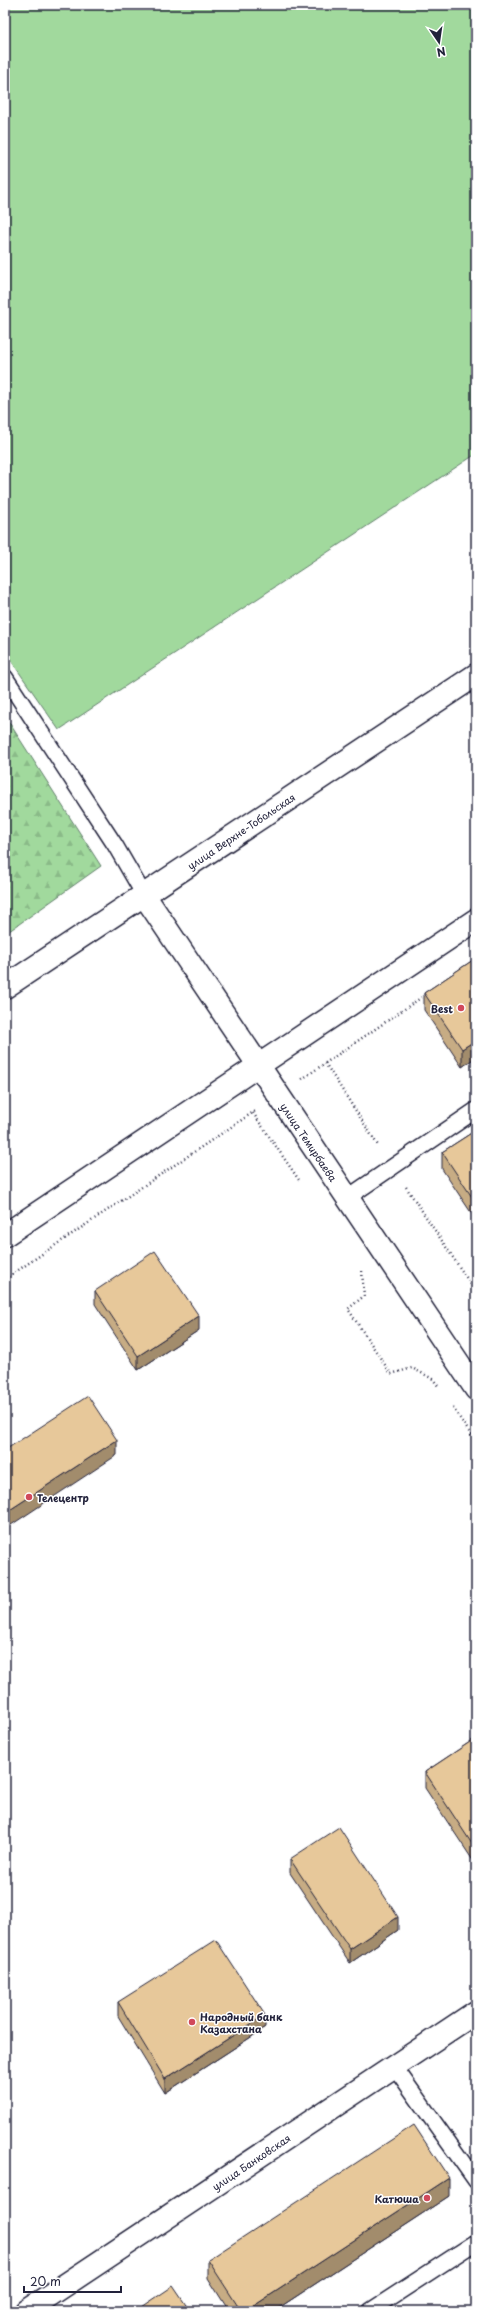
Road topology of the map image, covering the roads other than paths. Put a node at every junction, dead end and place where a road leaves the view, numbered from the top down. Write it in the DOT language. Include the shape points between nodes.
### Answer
graph roads {
  1 [pos="476,675"];
  2 [pos="5,677"];
  3 [pos="144,895"];
  4 [pos="476,920"];
  5 [pos="5,987"];
  6 [pos="258,1067"];
  7 [pos="476,1110"];
  8 [pos="347,1198"];
  9 [pos="5,1235"];
  10 [pos="476,1389"];
  11 [pos="476,2012"];
  12 [pos="394,2066"];
  13 [pos="476,2181"];
  14 [pos="476,2242"];
  15 [pos="26,2311"];
  16 [pos="370,2311"];
  1 -- 3 [label="street, улица Верхне-Тобольская"];
  2 -- 3 [label="lane" via="115,845"];
  3 -- 5 [label="street, улица Верхне-Тобольская"];
  3 -- 6 [label="street, улица Темирбаева"];
  4 -- 6 [label="street"];
  6 -- 8 [label="street, улица Темирбаева"];
  6 -- 9 [label="street"];
  7 -- 8 [label="lane"];
  8 -- 10 [label="street, улица Темирбаева"];
  11 -- 12 [label="street, улица Банковская"];
  12 -- 13 [label="lane"];
  12 -- 15 [label="street, улица Банковская"];
  14 -- 16 [label="lane"];
}
